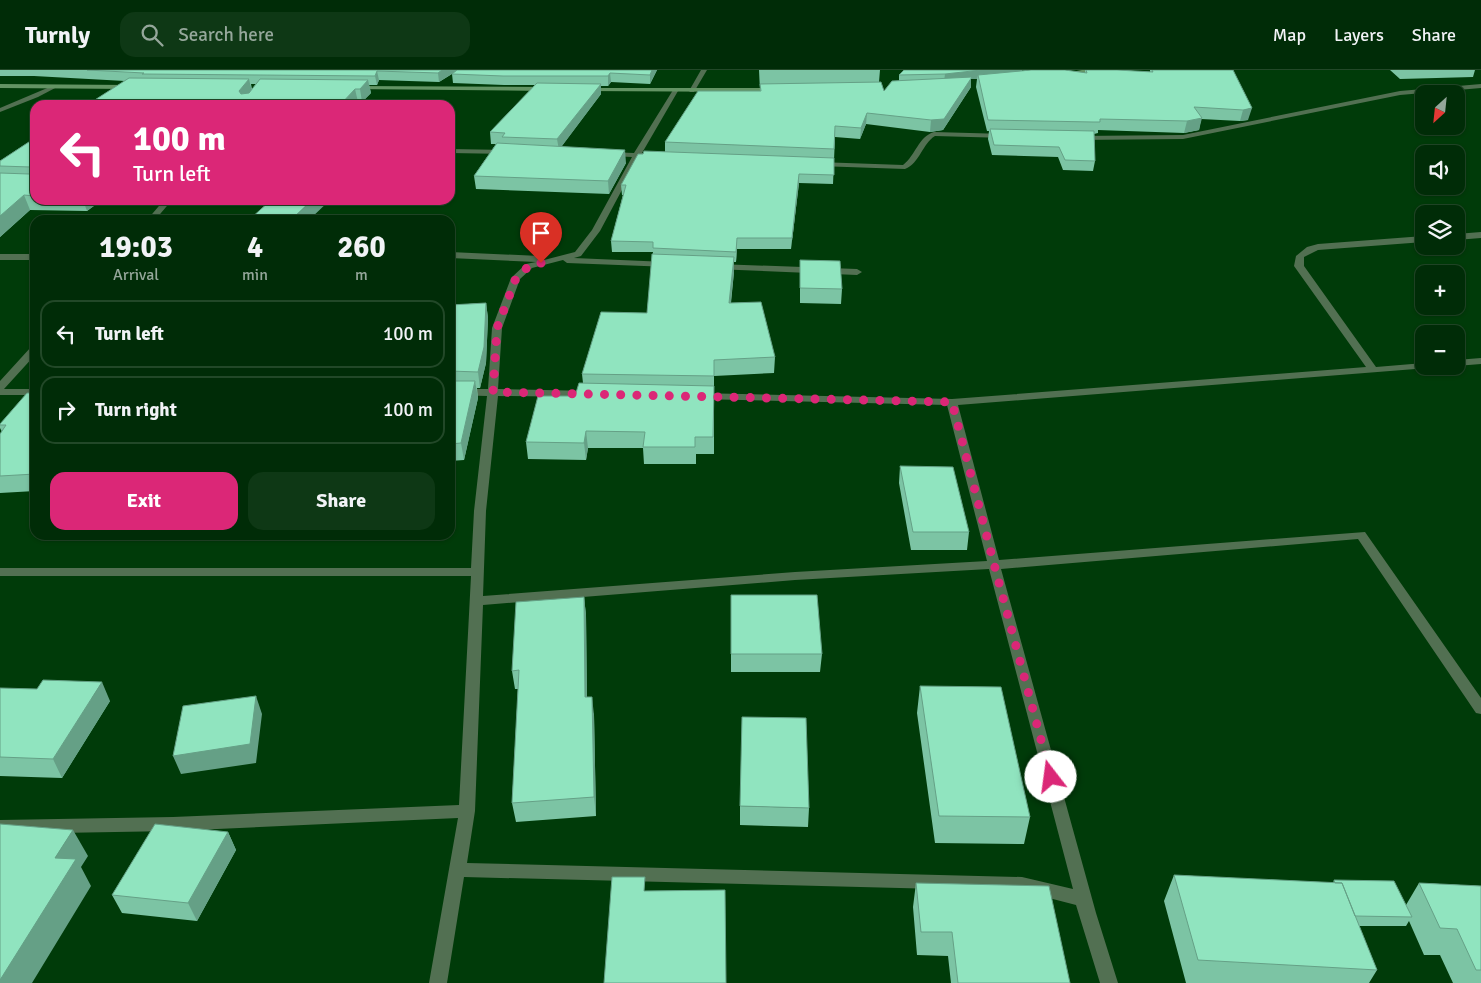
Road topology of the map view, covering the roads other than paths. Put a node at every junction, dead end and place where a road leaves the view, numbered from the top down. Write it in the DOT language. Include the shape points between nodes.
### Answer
graph roads {
  1 [pos="704,70"];
  2 [pos="1098,70"];
  3 [pos="1052,75"];
  4 [pos="450,80"];
  5 [pos="0,86"];
  6 [pos="1481,86"];
  7 [pos="54,87"];
  8 [pos="142,88"];
  9 [pos="348,88"];
  10 [pos="436,88"];
  11 [pos="556,90"];
  12 [pos="576,90"];
  13 [pos="789,90"];
  14 [pos="675,91"];
  15 [pos="692,91"];
  16 [pos="0,110"];
  17 [pos="1013,136"];
  18 [pos="1069,138"];
  19 [pos="455,151"];
  20 [pos="519,152"];
  21 [pos="598,154"];
  22 [pos="637,155"];
  23 [pos="664,157"];
  24 [pos="813,164"];
  25 [pos="164,205"];
  26 [pos="155,215"];
  27 [pos="1481,235"];
  28 [pos="1465,236"];
  29 [pos="1415,240"];
  30 [pos="455,255"];
  31 [pos="0,257"];
  32 [pos="30,257"];
  33 [pos="553,260"];
  34 [pos="681,265"];
  35 [pos="710,266"];
  36 [pos="857,272"];
  37 [pos="30,354"];
  38 [pos="1481,361"];
  39 [pos="1465,362"];
  40 [pos="1415,367"];
  41 [pos="1373,370"];
  42 [pos="0,387"];
  43 [pos="0,392"];
  44 [pos="30,392"];
  45 [pos="455,392"];
  46 [pos="493,392"];
  47 [pos="603,394"];
  48 [pos="683,396"];
  49 [pos="952,402"];
  50 [pos="994,564"];
  51 [pos="0,572"];
  52 [pos="477,572"];
  53 [pos="476,601"];
  54 [pos="1481,709"];
  55 [pos="467,811"];
  56 [pos="0,827"];
  57 [pos="457,870"];
  58 [pos="1088,912"];
  59 [pos="438,983"];
  60 [pos="1109,983"];
  1 -- 15 [label="street"];
  2 -- 3 [label="main road"];
  4 -- 10 [label="main road"];
  5 -- 7 [label="main road"];
  6 -- 18 [label="street" via="1400,93 1183,137"];
  7 -- 8 [label="main road"];
  7 -- 16 [label="street"];
  9 -- 10 [label="main road"];
  10 -- 11 [label="main road"];
  12 -- 14 [label="main road"];
  13 -- 15 [label="main road"];
  14 -- 15 [label="main road"];
  14 -- 22 [label="street"];
  17 -- 24 [label="street" via="934,134 926,137 912,163 905,167"];
  19 -- 20 [label="street"];
  21 -- 22 [label="street"];
  22 -- 23 [label="street"];
  22 -- 33 [label="street" via="596,231 578,254"];
  25 -- 26 [label="street"];
  27 -- 28 [label="street"];
  29 -- 41 [label="street" via="1318,247 1300,256 1299,266"];
  30 -- 33 [label="street"];
  31 -- 32 [label="street"];
  33 -- 34 [label="street"];
  33 -- 46 [label="street" via="529,266 516,278 497,328"];
  35 -- 36 [label="street"];
  37 -- 42 [label="street"];
  38 -- 39 [label="street"];
  40 -- 41 [label="street"];
  41 -- 49 [label="street"];
  43 -- 44 [label="street"];
  45 -- 46 [label="street"];
  46 -- 47 [label="street"];
  46 -- 52 [label="street"];
  48 -- 49 [label="street"];
  49 -- 50 [label="street"];
  50 -- 53 [label="street"];
  50 -- 54 [label="street" via="1361,536"];
  50 -- 58 [label="street"];
  51 -- 52 [label="street"];
  52 -- 53 [label="street"];
  53 -- 55 [label="street"];
  55 -- 56 [label="street" via="173,824"];
  55 -- 57 [label="street"];
  57 -- 58 [label="street" via="1022,884 1083,899"];
  57 -- 59 [label="street"];
  58 -- 60 [label="street"];
}
